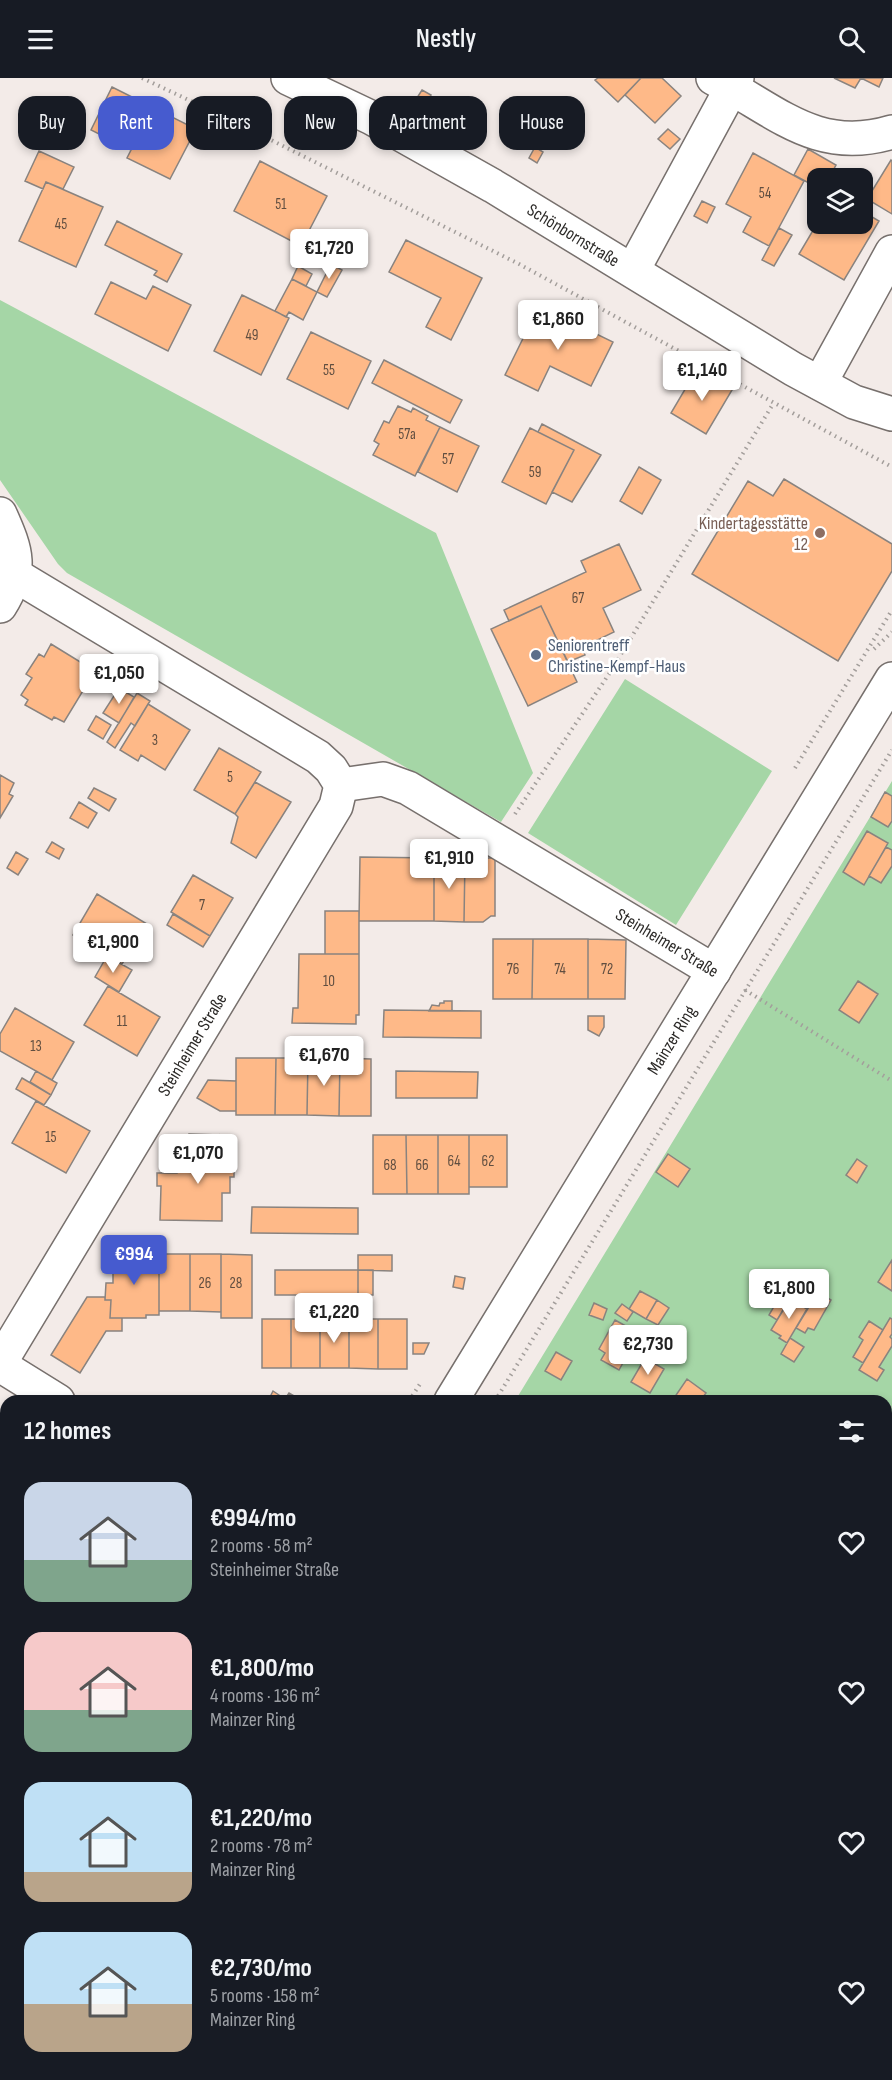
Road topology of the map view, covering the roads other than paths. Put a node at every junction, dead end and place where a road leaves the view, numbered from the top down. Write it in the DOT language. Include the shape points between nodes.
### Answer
graph roads {
  1 [pos="288,78"];
  2 [pos="727,81"];
  3 [pos="326,86"];
  4 [pos="892,132"];
  5 [pos="892,252"];
  6 [pos="633,270"];
  7 [pos="820,383"];
  8 [pos="854,402"];
  9 [pos="892,414"];
  10 [pos="892,437"];
  11 [pos="0,514"];
  12 [pos="14,559"];
  13 [pos="0,606"];
  14 [pos="892,679"];
  15 [pos="340,785"];
  16 [pos="714,971"];
  17 [pos="0,1364"];
  18 [pos="49,1395"];
  19 [pos="455,1395"];
  1 -- 3 [label="street, Schönbornstraße"];
  2 -- 4 [label="street" via="794,125 817,134 847,139"];
  2 -- 6 [label="street"];
  3 -- 6 [label="street, Schönbornstraße" via="372,118"];
  5 -- 7 [label="street"];
  6 -- 7 [label="street, Schönbornstraße"];
  7 -- 8 [label="street, Schönbornstraße"];
  8 -- 9 [label="street, Schönbornstraße"];
  8 -- 10 [label="street, Schönbornstraße"];
  11 -- 12 [label="street"];
  12 -- 13 [label="street"];
  12 -- 15 [label="street" via="318,756"];
  14 -- 16 [label="street, Mainzer Ring"];
  15 -- 16 [label="street, Steinheimer Straße" via="383,779 396,782"];
  15 -- 17 [label="street, Steinheimer Straße" via="336,806"];
  16 -- 19 [label="street, Mainzer Ring"];
  17 -- 18 [label="street"];
}
